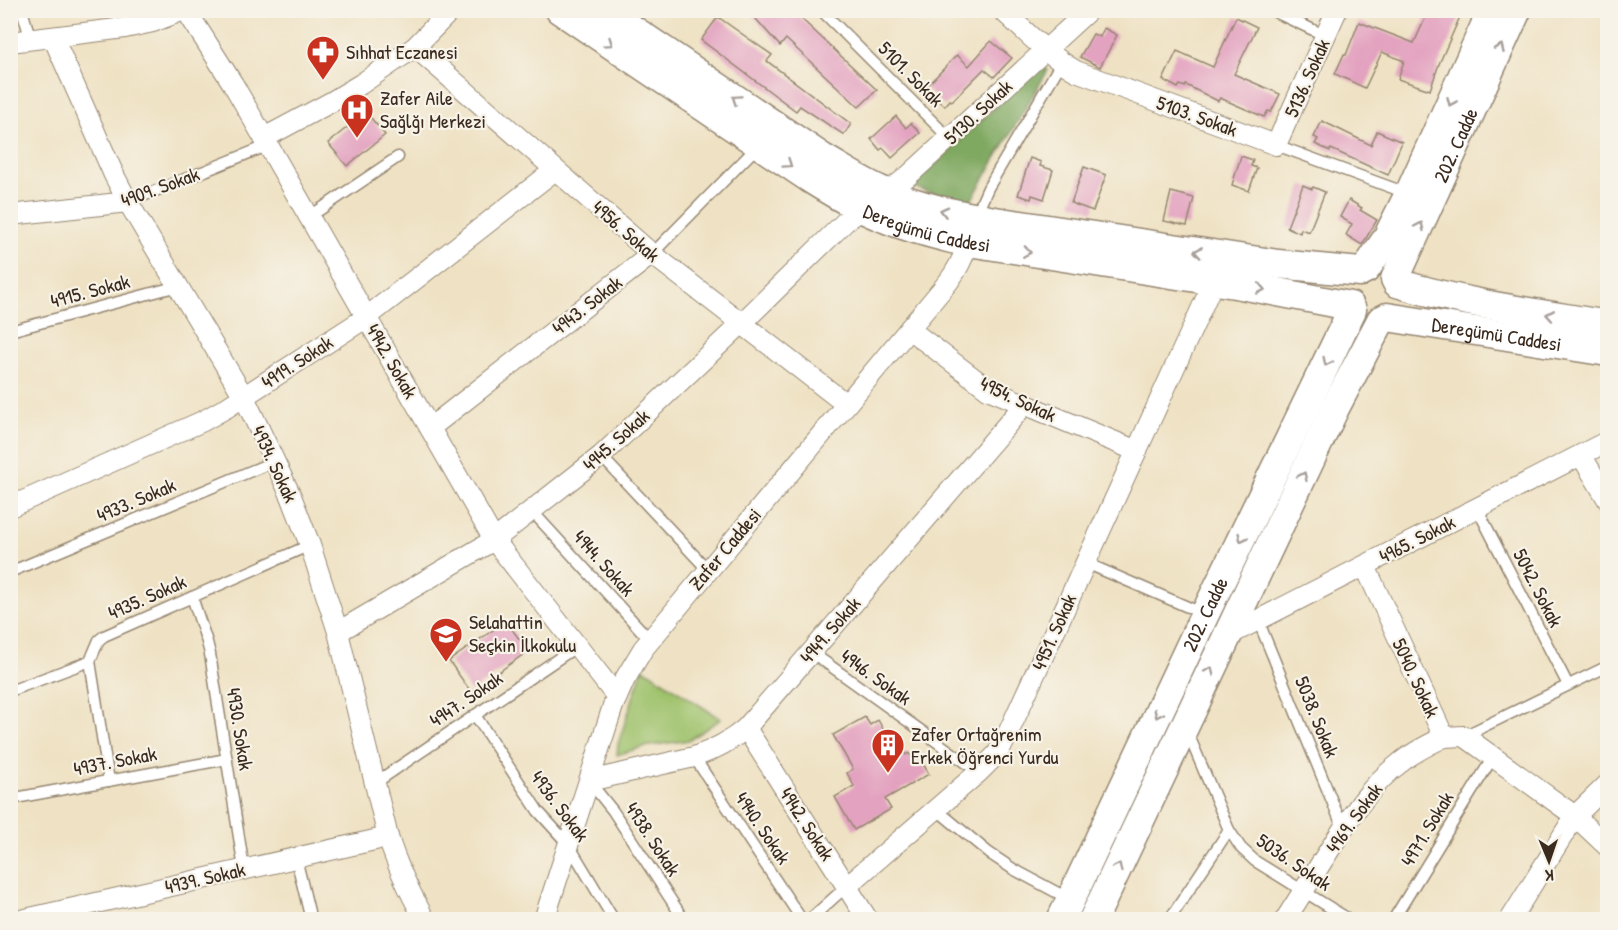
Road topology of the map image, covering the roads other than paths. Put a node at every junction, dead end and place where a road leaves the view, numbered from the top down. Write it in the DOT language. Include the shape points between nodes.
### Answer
graph roads {
  1 [pos="22,10"];
  2 [pos="185,10"];
  3 [pos="451,10"];
  4 [pos="560,10"];
  5 [pos="821,10"];
  6 [pos="1002,10"];
  7 [pos="1089,10"];
  8 [pos="1271,10"];
  9 [pos="1337,10"];
  10 [pos="1492,10"];
  11 [pos="1517,10"];
  12 [pos="615,13"];
  13 [pos="1326,36"];
  14 [pos="53,37"];
  15 [pos="31,40"];
  16 [pos="10,42"];
  17 [pos="415,47"];
  18 [pos="1045,50"];
  19 [pos="1061,63"];
  20 [pos="949,138"];
  21 [pos="266,142"];
  22 [pos="759,144"];
  23 [pos="1276,145"];
  24 [pos="398,157"];
  25 [pos="555,170"];
  26 [pos="887,193"];
  27 [pos="1409,194"];
  28 [pos="128,202"];
  29 [pos="862,208"];
  30 [pos="10,215"];
  31 [pos="309,217"];
  32 [pos="972,230"];
  33 [pos="652,254"];
  34 [pos="1363,270"];
  35 [pos="1214,281"];
  36 [pos="1396,281"];
  37 [pos="178,286"];
  38 [pos="1351,308"];
  39 [pos="367,317"];
  40 [pos="1384,318"];
  41 [pos="742,323"];
  42 [pos="1608,325"];
  43 [pos="909,329"];
  44 [pos="10,331"];
  45 [pos="1608,352"];
  46 [pos="244,397"];
  47 [pos="846,404"];
  48 [pos="1024,405"];
  49 [pos="430,428"];
  50 [pos="1608,441"];
  51 [pos="1137,451"];
  52 [pos="1581,455"];
  53 [pos="601,456"];
  54 [pos="275,461"];
  55 [pos="1608,500"];
  56 [pos="10,507"];
  57 [pos="1477,508"];
  58 [pos="531,510"];
  59 [pos="494,540"];
  60 [pos="310,545"];
  61 [pos="1086,562"];
  62 [pos="1365,566"];
  63 [pos="708,570"];
  64 [pos="10,572"];
  65 [pos="192,597"];
  66 [pos="1205,614"];
  67 [pos="1258,620"];
  68 [pos="338,632"];
  69 [pos="1227,636"];
  70 [pos="650,640"];
  71 [pos="577,646"];
  72 [pos="811,652"];
  73 [pos="90,661"];
  74 [pos="1608,666"];
  75 [pos="1568,686"];
  76 [pos="10,691"];
  77 [pos="617,697"];
  78 [pos="475,715"];
  79 [pos="1185,725"];
  80 [pos="746,728"];
  81 [pos="1464,736"];
  82 [pos="1444,737"];
  83 [pos="694,757"];
  84 [pos="1492,757"];
  85 [pos="226,759"];
  86 [pos="979,772"];
  87 [pos="109,781"];
  88 [pos="589,781"];
  89 [pos="375,783"];
  90 [pos="1608,784"];
  91 [pos="10,799"];
  92 [pos="936,809"];
  93 [pos="1575,816"];
  94 [pos="1343,828"];
  95 [pos="1229,830"];
  96 [pos="388,837"];
  97 [pos="568,845"];
  98 [pos="1608,847"];
  99 [pos="296,858"];
  100 [pos="244,869"];
  101 [pos="847,886"];
  102 [pos="1303,891"];
  103 [pos="1065,910"];
  104 [pos="1094,919"];
  105 [pos="21,920"];
  106 [pos="311,920"];
  107 [pos="425,920"];
  108 [pos="544,920"];
  109 [pos="614,920"];
  110 [pos="684,920"];
  111 [pos="802,920"];
  112 [pos="809,920"];
  113 [pos="868,920"];
  114 [pos="1169,920"];
  115 [pos="1285,920"];
  116 [pos="1350,920"];
  117 [pos="1393,920"];
  118 [pos="1510,920"];
  1 -- 15 [label="lane"];
  2 -- 14 [label="street" via="125,28"];
  2 -- 21 [label="street, 4942. Sokak"];
  3 -- 17 [label="street, 4909. Sokak"];
  4 -- 22 [label="main road, Deregümü Caddesi, one-way"];
  5 -- 20 [label="lane, 5101. Sokak"];
  6 -- 18 [label="street, 5103. Sokak"];
  7 -- 18 [label="street, 5130. Sokak"];
  8 -- 13 [label="lane"];
  9 -- 13 [label="street, 5136. Sokak"];
  10 -- 27 [label="main road, 202. Cadde, one-way"];
  36 -- 11 [label="main road, 202. Cadde, one-way"];
  26 -- 12 [label="main road, Deregümü Caddesi, one-way" via="823,158"];
  13 -- 23 [label="street, 5136. Sokak"];
  14 -- 15 [label="street"];
  14 -- 28 [label="street, 4934. Sokak"];
  15 -- 16 [label="street"];
  17 -- 21 [label="street, 4909. Sokak"];
  17 -- 25 [label="street, 4956. Sokak"];
  18 -- 19 [label="street, 5103. Sokak"];
  18 -- 20 [label="street, 5130. Sokak"];
  19 -- 23 [label="street, 5103. Sokak"];
  19 -- 32 [label="lane" via="988,189"];
  20 -- 26 [label="street, 5130. Sokak"];
  21 -- 28 [label="lane, 4909. Sokak"];
  21 -- 31 [label="street, 4942. Sokak"];
  22 -- 29 [label="main road, Deregümü Caddesi, one-way"];
  22 -- 33 [label="lane, 4943. Sokak"];
  23 -- 27 [label="lane, 5103. Sokak"];
  24 -- 31 [label="lane"];
  25 -- 33 [label="street, 4956. Sokak"];
  25 -- 39 [label="street, 4919. Sokak"];
  26 -- 29 [label="street, 5130. Sokak"];
  32 -- 26 [label="main road, Deregümü Caddesi, one-way" via="930,207"];
  27 -- 34 [label="main road, 202. Cadde" via="1387,238"];
  28 -- 30 [label="street, 4909. Sokak"];
  28 -- 37 [label="street, 4934. Sokak"];
  29 -- 32 [label="main road, Deregümü Caddesi" via="932,234"];
  29 -- 41 [label="street, 4945. Sokak"];
  31 -- 39 [label="street, 4942. Sokak"];
  34 -- 32 [label="main road, Deregümü Caddesi, one-way"];
  32 -- 35 [label="main road, Deregümü Caddesi, one-way"];
  32 -- 43 [label="street, Zafer Caddesi" via="958,269"];
  33 -- 41 [label="street, 4956. Sokak"];
  33 -- 49 [label="street, 4943. Sokak"];
  34 -- 36 [label="main road" via="1381,269"];
  34 -- 38 [label="main road" via="1347,290"];
  35 -- 38 [label="main road, Deregümü Caddesi, one-way"];
  35 -- 51 [label="street, 4951. Sokak"];
  36 -- 40 [label="main road" via="1400,298 1397,307"];
  42 -- 36 [label="main road, Deregümü Caddesi, one-way" via="1470,302"];
  37 -- 44 [label="lane, 4915. Sokak"];
  37 -- 46 [label="street, 4934. Sokak"];
  38 -- 40 [label="main road" via="1364,320"];
  38 -- 66 [label="main road, 202. Cadde, one-way"];
  39 -- 46 [label="street, 4919. Sokak"];
  39 -- 49 [label="street, 4942. Sokak"];
  40 -- 45 [label="main road, Deregümü Caddesi"];
  69 -- 40 [label="main road, 202. Cadde, one-way" via="1335,408"];
  41 -- 47 [label="street, 4956. Sokak"];
  41 -- 53 [label="street, 4945. Sokak"];
  43 -- 47 [label="street, Zafer Caddesi"];
  43 -- 48 [label="street, 4954. Sokak" via="981,384"];
  46 -- 54 [label="street, 4934. Sokak"];
  46 -- 56 [label="street, 4919. Sokak" via="203,421"];
  47 -- 63 [label="street, Zafer Caddesi"];
  48 -- 51 [label="street, 4954. Sokak"];
  48 -- 72 [label="street, 4949. Sokak"];
  49 -- 59 [label="street, 4942. Sokak"];
  50 -- 52 [label="street, 4965. Sokak"];
  51 -- 61 [label="street, 4951. Sokak"];
  52 -- 55 [label="street"];
  52 -- 57 [label="street, 4965. Sokak"];
  53 -- 58 [label="street, 4945. Sokak"];
  53 -- 63 [label="lane"];
  54 -- 60 [label="street, 4934. Sokak"];
  54 -- 64 [label="lane, 4933. Sokak"];
  57 -- 62 [label="street, 4965. Sokak"];
  57 -- 75 [label="lane, 5042. Sokak"];
  58 -- 59 [label="street, 4945. Sokak"];
  58 -- 70 [label="lane, 4944. Sokak"];
  59 -- 68 [label="street, 4945. Sokak"];
  59 -- 71 [label="street, 4942. Sokak"];
  60 -- 65 [label="lane, 4935. Sokak"];
  60 -- 68 [label="street, 4934. Sokak"];
  61 -- 66 [label="lane"];
  61 -- 86 [label="street, 4951. Sokak" via="1004,742"];
  62 -- 67 [label="street, 4965. Sokak"];
  62 -- 82 [label="street, 5040. Sokak"];
  63 -- 70 [label="street, Zafer Caddesi"];
  65 -- 73 [label="lane, 4935. Sokak" via="104,636"];
  65 -- 85 [label="lane, 4930. Sokak" via="209,648"];
  66 -- 103 [label="main road, 202. Cadde, one-way"];
  67 -- 69 [label="street, 4965. Sokak"];
  67 -- 94 [label="lane, 5038. Sokak"];
  68 -- 89 [label="street, 4934. Sokak"];
  79 -- 69 [label="main road, 202. Cadde, one-way"];
  70 -- 77 [label="street, Zafer Caddesi"];
  71 -- 77 [label="street, 4942. Sokak"];
  71 -- 78 [label="lane, 4947. Sokak"];
  72 -- 80 [label="street, 4949. Sokak"];
  72 -- 86 [label="lane, 4946. Sokak"];
  73 -- 76 [label="lane"];
  73 -- 87 [label="lane"];
  74 -- 75 [label="lane"];
  75 -- 81 [label="lane"];
  77 -- 88 [label="street, Zafer Caddesi"];
  78 -- 89 [label="lane, 4947. Sokak"];
  78 -- 97 [label="lane, 4936. Sokak" via="538,811"];
  79 -- 95 [label="lane, 5036. Sokak"];
  104 -- 79 [label="main road, 202. Cadde, one-way"];
  80 -- 83 [label="street, 4949. Sokak" via="722,746"];
  80 -- 101 [label="street, 4942. Sokak"];
  81 -- 82 [label="street, 5040. Sokak"];
  81 -- 84 [label="street"];
  82 -- 94 [label="street, 4969. Sokak" via="1425,746 1381,779"];
  83 -- 88 [label="street, 4949. Sokak"];
  83 -- 111 [label="lane, 4940. Sokak"];
  84 -- 93 [label="street"];
  84 -- 117 [label="lane, 4971. Sokak"];
  85 -- 87 [label="lane, 4937. Sokak"];
  85 -- 100 [label="lane, 4930. Sokak"];
  86 -- 92 [label="street, 4951. Sokak"];
  87 -- 91 [label="lane, 4937. Sokak"];
  88 -- 97 [label="street, Zafer Caddesi"];
  88 -- 110 [label="lane, 4938. Sokak"];
  89 -- 96 [label="street, 4934. Sokak"];
  90 -- 93 [label="street"];
  92 -- 101 [label="street, 4951. Sokak"];
  92 -- 103 [label="lane"];
  93 -- 98 [label="street"];
  93 -- 118 [label="street"];
  94 -- 102 [label="street, 4969. Sokak"];
  95 -- 102 [label="lane, 5036. Sokak" via="1248,855"];
  95 -- 114 [label="lane"];
  96 -- 99 [label="street, 4939. Sokak"];
  96 -- 107 [label="street, 4934. Sokak"];
  97 -- 108 [label="street, Zafer Caddesi"];
  97 -- 109 [label="lane, 4936. Sokak"];
  99 -- 100 [label="street, 4939. Sokak"];
  99 -- 106 [label="lane"];
  100 -- 105 [label="street, 4939. Sokak"];
  101 -- 112 [label="lane, 4951. Sokak"];
  101 -- 113 [label="street, 4942. Sokak"];
  102 -- 115 [label="street, 4969. Sokak"];
  102 -- 116 [label="lane, 5036. Sokak"];
}
